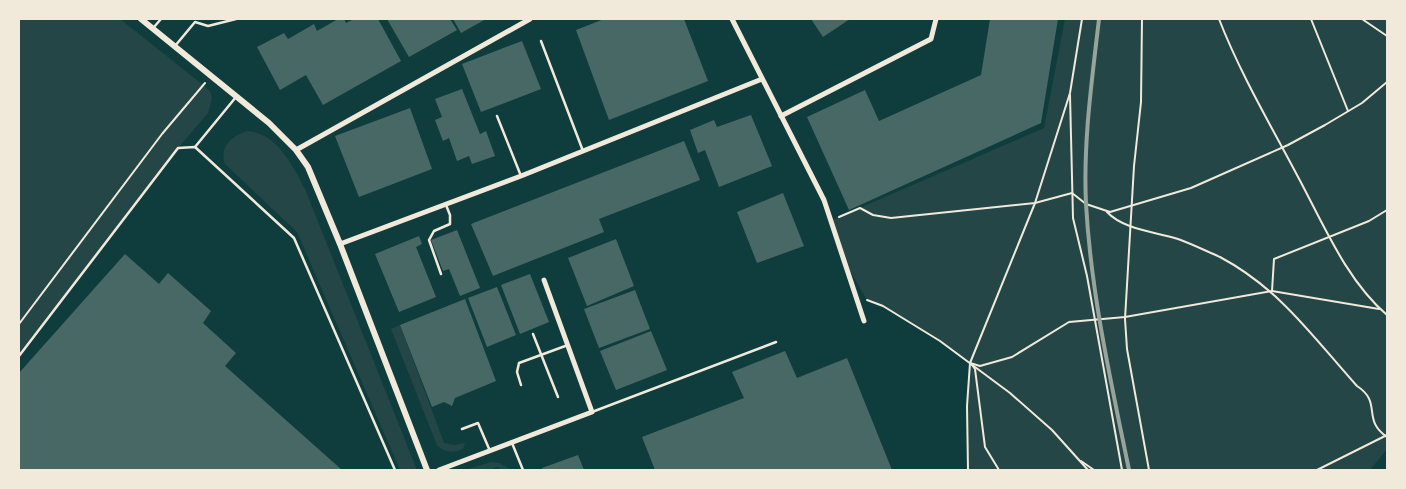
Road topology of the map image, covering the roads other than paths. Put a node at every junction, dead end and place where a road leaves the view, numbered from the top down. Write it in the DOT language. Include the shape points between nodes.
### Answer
graph roads {
  1 [pos="141,19"];
  2 [pos="161,19"];
  3 [pos="192,19"];
  4 [pos="236,19"];
  5 [pos="530,19"];
  6 [pos="936,19"];
  7 [pos="734,20"];
  8 [pos="195,22"];
  9 [pos="153,28"];
  10 [pos="541,41"];
  11 [pos="175,47"];
  12 [pos="762,79"];
  13 [pos="237,96"];
  14 [pos="497,116"];
  15 [pos="781,116"];
  16 [pos="195,147"];
  17 [pos="296,150"];
  18 [pos="583,150"];
  19 [pos="521,176"];
  20 [pos="446,204"];
  21 [pos="340,244"];
  22 [pos="441,274"];
  23 [pos="544,280"];
  24 [pos="864,321"];
  25 [pos="533,334"];
  26 [pos="776,342"];
  27 [pos="568,346"];
  28 [pos="541,355"];
  29 [pos="19,356"];
  30 [pos="521,385"];
  31 [pos="558,397"];
  32 [pos="592,412"];
  33 [pos="462,429"];
  34 [pos="512,443"];
  35 [pos="490,451"];
  36 [pos="395,470"];
  37 [pos="427,470"];
  38 [pos="439,470"];
  39 [pos="523,470"];
  1 -- 9 [label="street"];
  2 -- 9 [label="lane"];
  3 -- 8 [label="lane"];
  4 -- 8 [label="lane" via="208,26"];
  5 -- 17 [label="street"];
  6 -- 15 [label="street" via="931,38"];
  7 -- 12 [label="street"];
  8 -- 11 [label="lane"];
  9 -- 11 [label="street"];
  10 -- 18 [label="lane"];
  11 -- 13 [label="street"];
  12 -- 15 [label="street"];
  12 -- 18 [label="street"];
  13 -- 16 [label="lane"];
  13 -- 17 [label="street"];
  14 -- 19 [label="lane"];
  15 -- 24 [label="street" via="832,220"];
  16 -- 29 [label="lane" via="178,148"];
  16 -- 36 [label="lane" via="294,238"];
  17 -- 21 [label="street" via="312,175"];
  18 -- 19 [label="street"];
  19 -- 20 [label="street"];
  20 -- 21 [label="street"];
  20 -- 22 [label="lane" via="450,224 434,231 429,240"];
  21 -- 37 [label="street"];
  23 -- 27 [label="street"];
  25 -- 28 [label="lane"];
  26 -- 32 [label="lane"];
  27 -- 28 [label="lane"];
  27 -- 32 [label="street"];
  28 -- 30 [label="lane" via="519,363 516,372"];
  28 -- 31 [label="lane"];
  32 -- 34 [label="street"];
  33 -- 35 [label="lane" via="478,423"];
  34 -- 35 [label="street"];
  34 -- 39 [label="lane"];
  35 -- 38 [label="street"];
}
